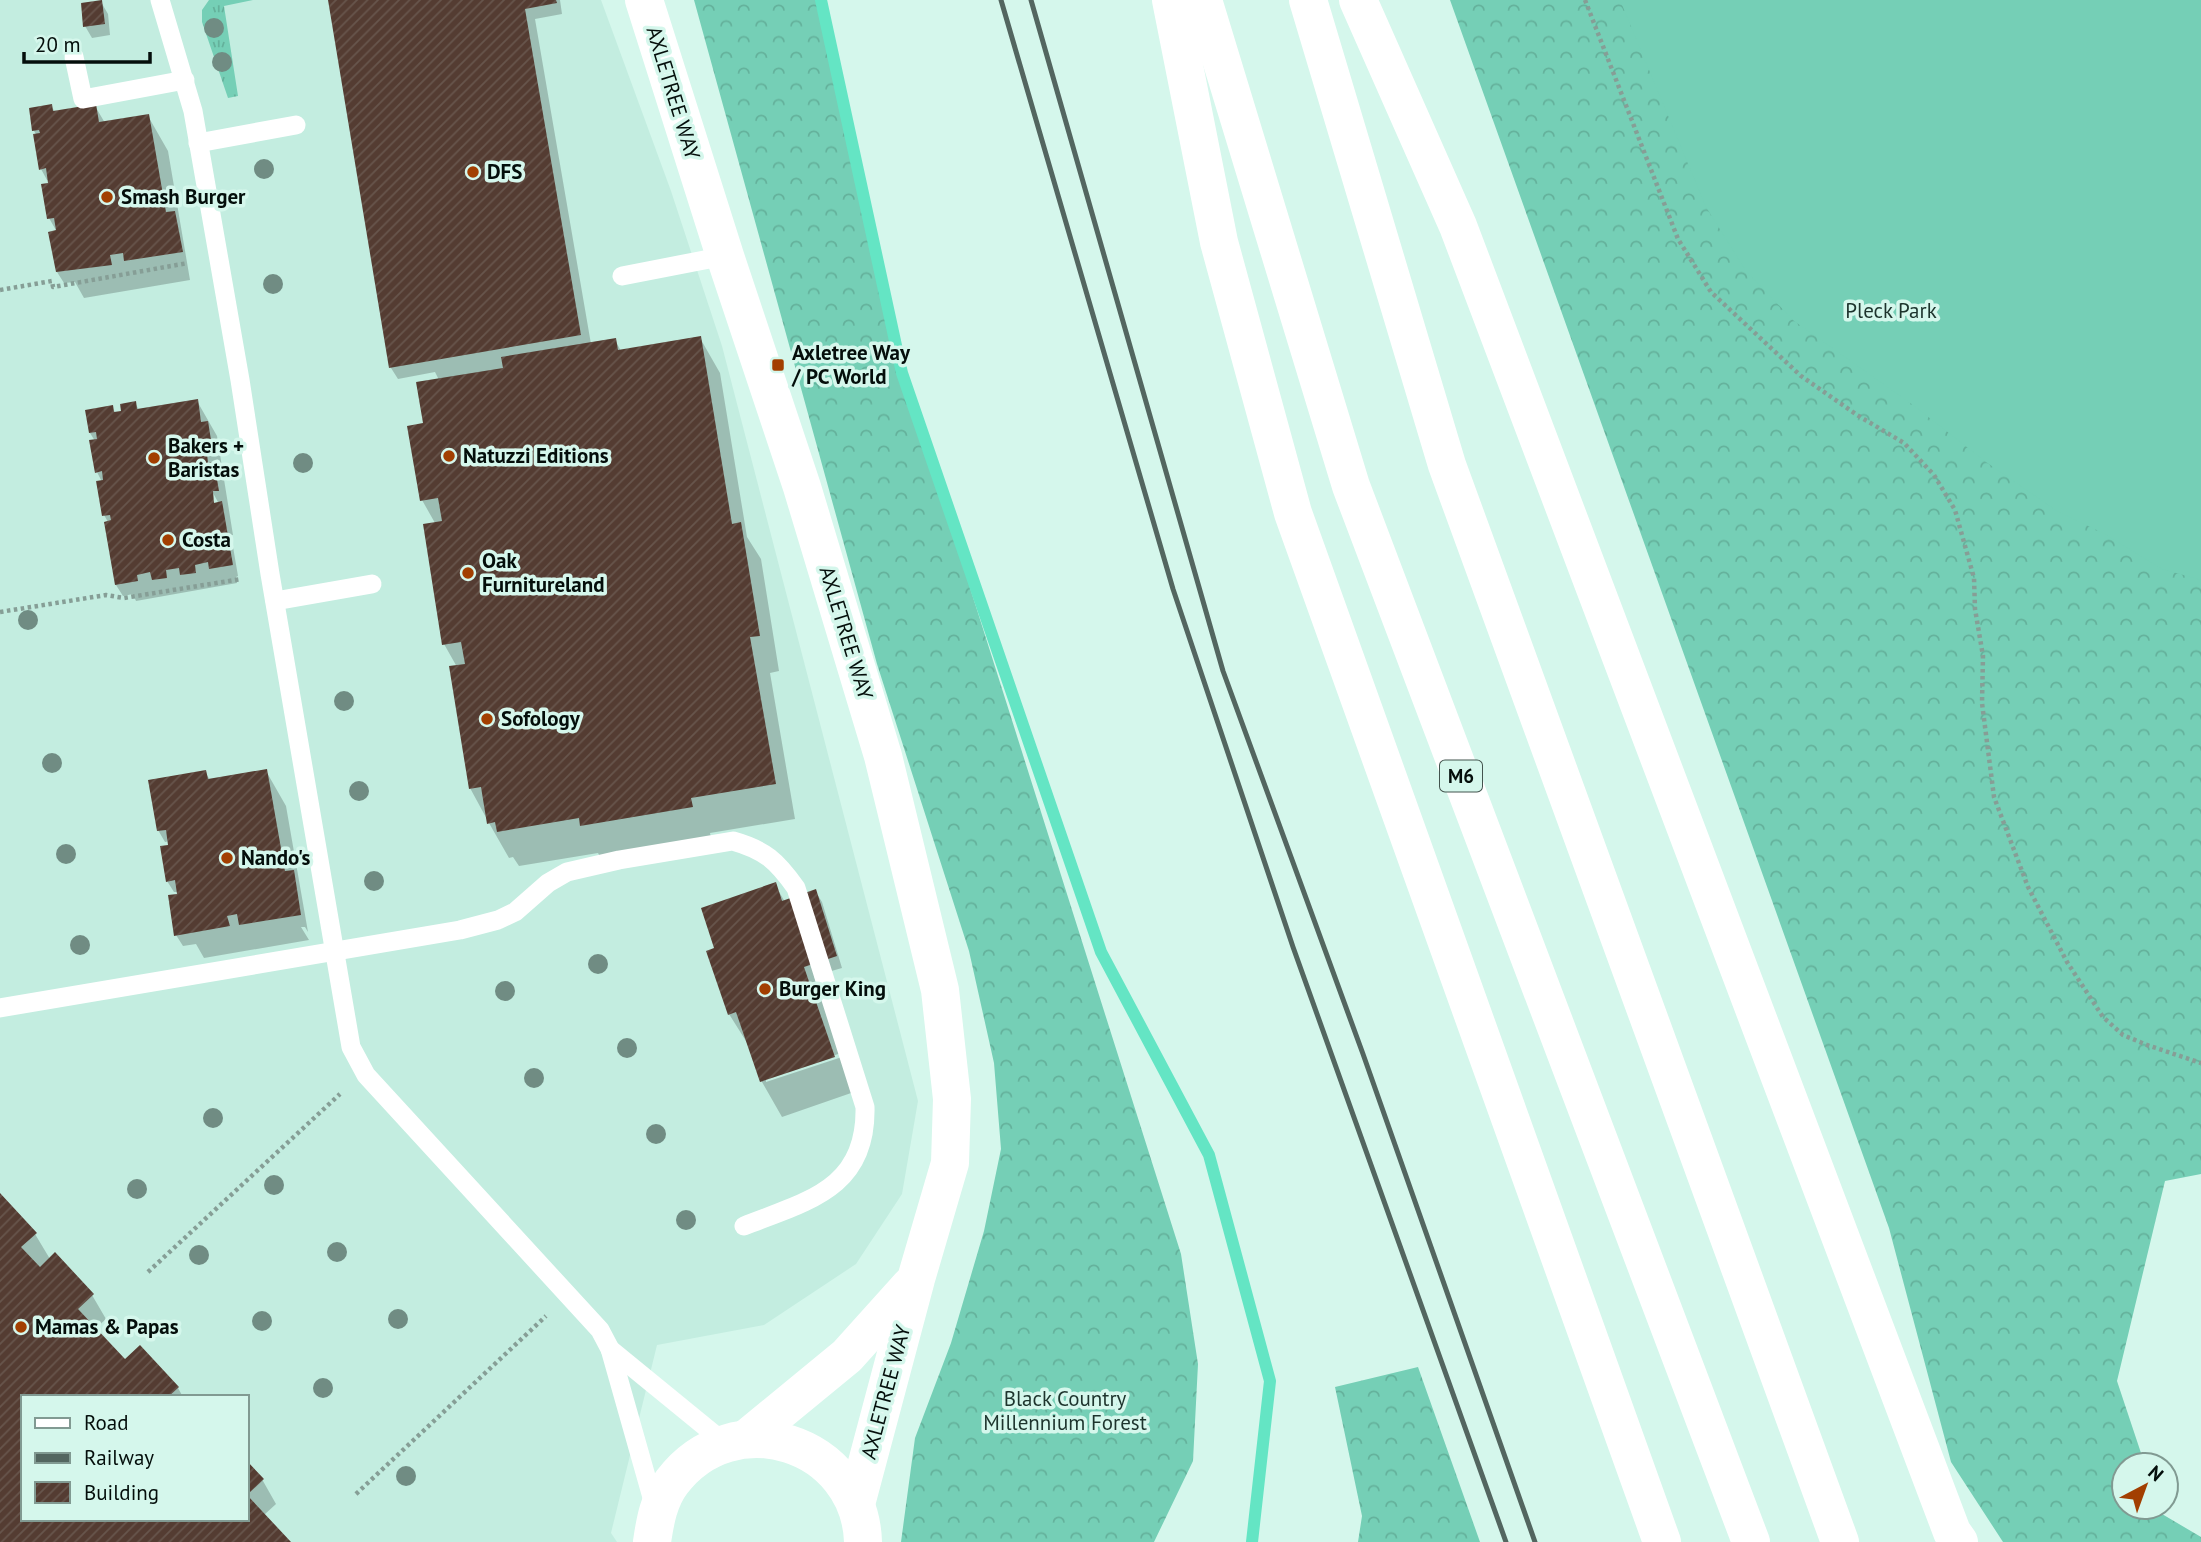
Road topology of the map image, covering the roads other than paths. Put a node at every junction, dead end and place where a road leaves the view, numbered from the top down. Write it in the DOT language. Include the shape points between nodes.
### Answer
graph roads {
  1 [pos="160,0"];
  2 [pos="644,0"];
  3 [pos="1171,0"];
  4 [pos="1203,0"];
  5 [pos="1308,0"];
  6 [pos="1357,0"];
  7 [pos="74,57"];
  8 [pos="185,80"];
  9 [pos="296,125"];
  10 [pos="198,143"];
  11 [pos="724,256"];
  12 [pos="622,275"];
  13 [pos="372,584"];
  14 [pos="275,601"];
  15 [pos="334,952"];
  16 [pos="0,1008"];
  17 [pos="744,1226"];
  18 [pos="916,1279"];
  19 [pos="610,1349"];
  20 [pos="736,1441"];
  21 [pos="856,1504"];
  22 [pos="654,1527"];
  23 [pos="1956,1537"];
  24 [pos="863,1542"];
  25 [pos="1662,1542"];
  26 [pos="1751,1542"];
  27 [pos="1840,1542"];
  1 -- 8 [label="lane"];
  2 -- 11 [label="main road, AXLETREE WAY"];
  3 -- 25 [label="main road" via="1219,242 1293,513"];
  4 -- 26 [label="main road, M6" via="1351,486"];
  5 -- 27 [label="main road" via="1447,465"];
  6 -- 23 [label="main road" via="1458,226"];
  7 -- 8 [label="lane" via="83,99"];
  8 -- 10 [label="lane"];
  9 -- 10 [label="lane"];
  10 -- 14 [label="lane"];
  11 -- 12 [label="lane"];
  11 -- 18 [label="main road, AXLETREE WAY" via="802,487 883,756 940,990 953,1100 950,1163"];
  13 -- 14 [label="lane"];
  14 -- 15 [label="lane"];
  15 -- 16 [label="lane"];
  15 -- 17 [label="lane" via="498,920 567,873 618,860 733,841 765,853 796,888 865,1107 866,1128 862,1146 831,1188"];
  15 -- 19 [label="lane" via="351,1046 366,1075 570,1294"];
  18 -- 20 [label="main road, AXLETREE WAY" via="847,1356"];
  18 -- 21 [label="main road, AXLETREE WAY"];
  19 -- 20 [label="lane"];
  19 -- 22 [label="lane"];
  20 -- 21 [label="main road" via="773,1439 800,1447 843,1480"];
  20 -- 22 [label="main road, AXLETREE WAY" via="695,1458 672,1482"];
  21 -- 24 [label="main road"];
}
